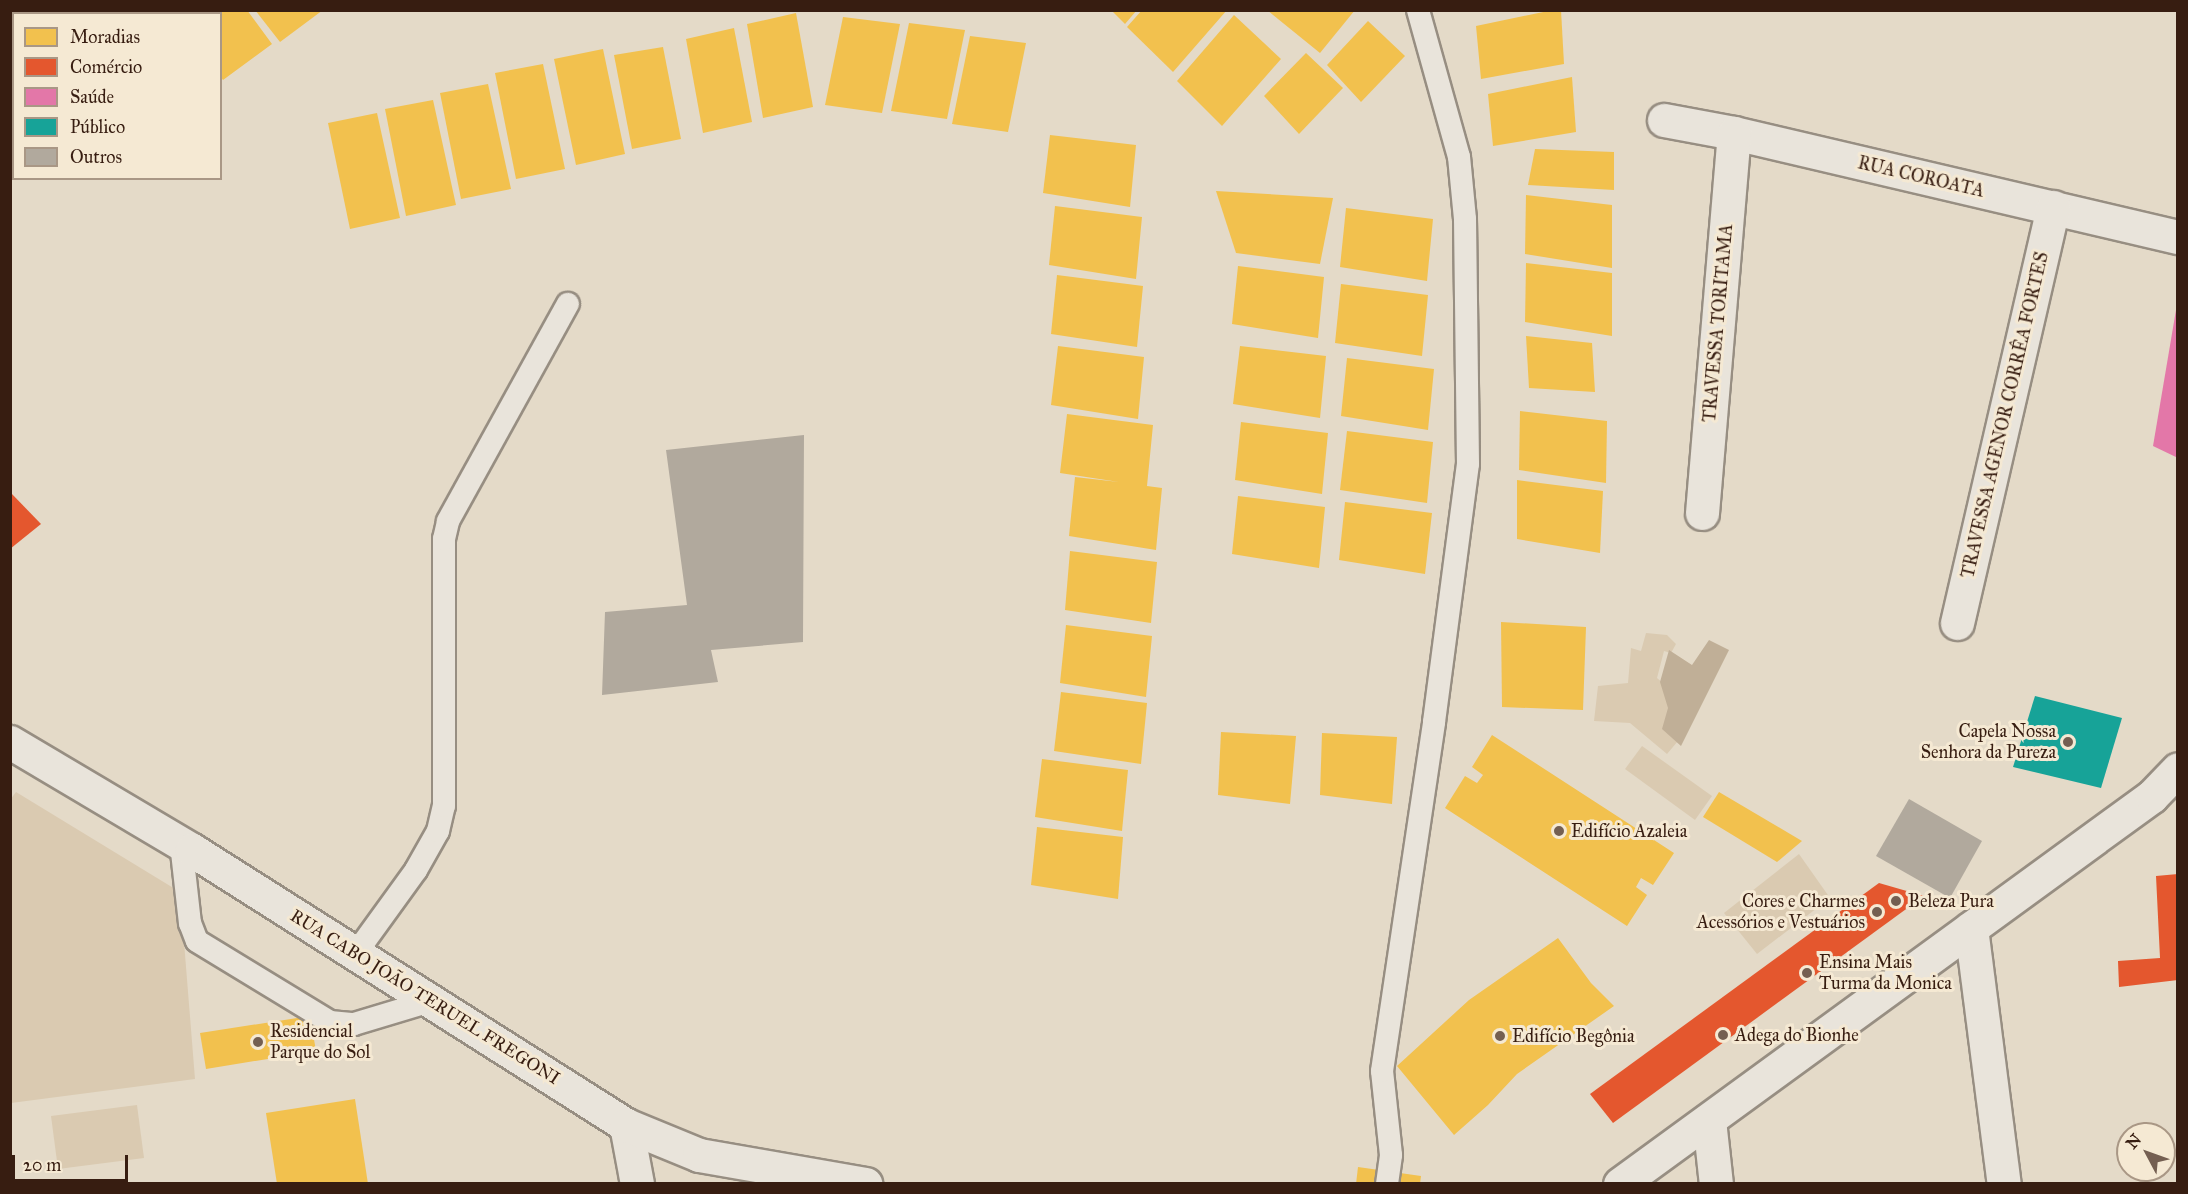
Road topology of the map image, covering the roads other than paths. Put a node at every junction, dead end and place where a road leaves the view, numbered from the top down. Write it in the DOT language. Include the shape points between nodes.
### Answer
graph roads {
  1 [pos="1418,10"];
  2 [pos="1664,120"];
  3 [pos="1734,133"];
  4 [pos="2053,207"];
  5 [pos="2178,237"];
  6 [pos="568,304"];
  7 [pos="1702,513"];
  8 [pos="1957,623"];
  9 [pos="12,745"];
  10 [pos="2178,769"];
  11 [pos="2165,792"];
  12 [pos="181,843"];
  13 [pos="1971,928"];
  14 [pos="356,953"];
  15 [pos="430,1001"];
  16 [pos="1709,1120"];
  17 [pos="626,1125"];
  18 [pos="846,1182"];
  19 [pos="636,1184"];
  20 [pos="1387,1184"];
  21 [pos="1620,1184"];
  22 [pos="1716,1184"];
  23 [pos="2004,1184"];
  1 -- 20 [label="lane" via="1459,157 1465,219 1468,464 1382,1071 1391,1155"];
  2 -- 3 [label="street, RUA COROATA"];
  3 -- 4 [label="street, RUA COROATA"];
  3 -- 7 [label="street, TRAVESSA TORITAMA"];
  4 -- 5 [label="street, RUA COROATA"];
  4 -- 8 [label="street, TRAVESSA AGENOR CORRÊA FORTES"];
  6 -- 14 [label="lane" via="448,520 444,538 444,806 438,831 416,870"];
  9 -- 12 [label="street, RUA CABO JOÃO TERUEL FREGONI"];
  10 -- 11 [label="street"];
  11 -- 13 [label="street"];
  12 -- 14 [label="street, RUA CABO JOÃO TERUEL FREGONI"];
  12 -- 15 [label="lane" via="190,923 197,941 330,1022 354,1024"];
  13 -- 16 [label="street"];
  13 -- 23 [label="street"];
  14 -- 15 [label="street, RUA CABO JOÃO TERUEL FREGONI"];
  15 -- 17 [label="street, RUA CABO JOÃO TERUEL FREGONI"];
  16 -- 21 [label="street"];
  16 -- 22 [label="street"];
  17 -- 18 [label="street, RUA CABO JOÃO TERUEL FREGONI" via="699,1155"];
  17 -- 19 [label="street"];
}
